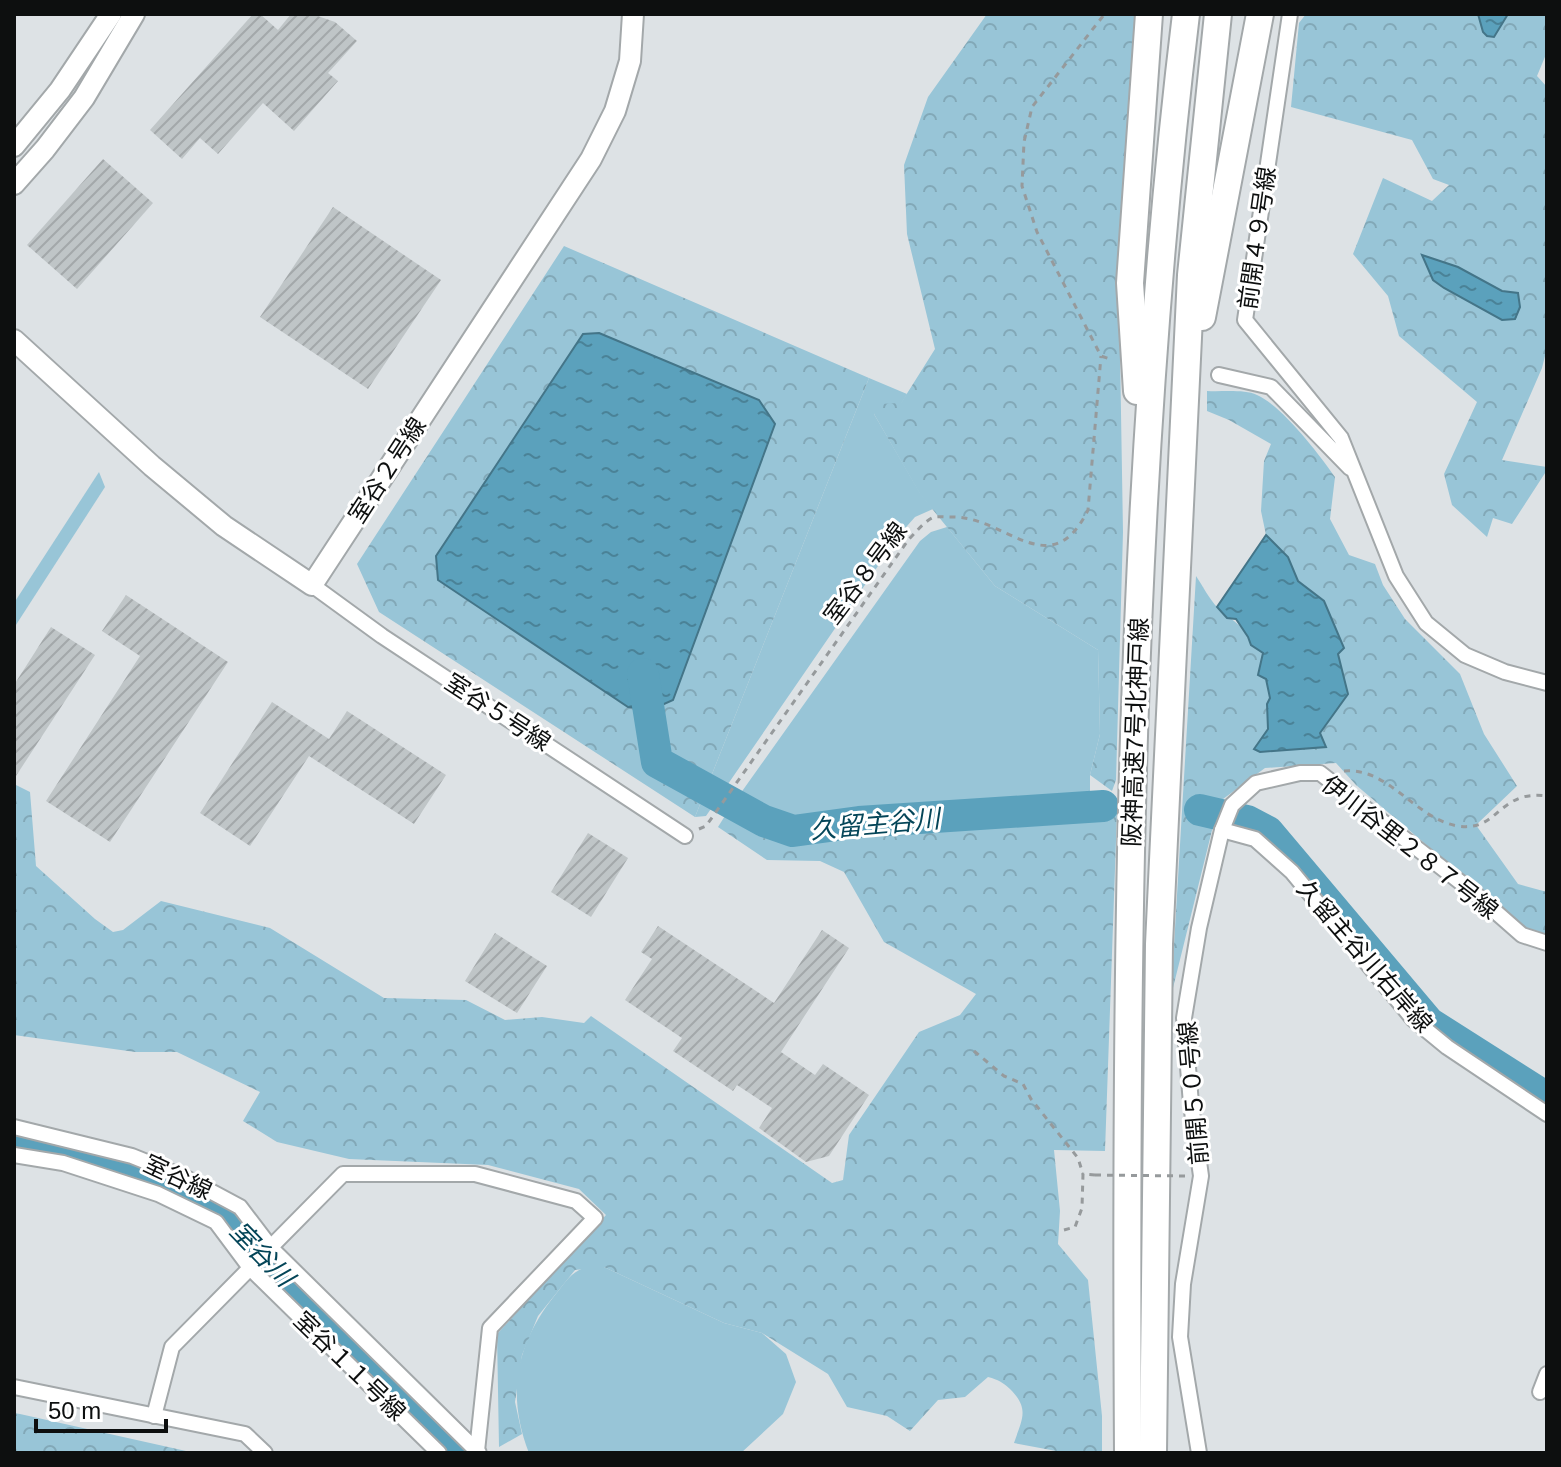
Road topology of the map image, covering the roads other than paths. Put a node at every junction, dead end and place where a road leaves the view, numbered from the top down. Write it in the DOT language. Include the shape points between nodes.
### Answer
graph roads {
  1 [pos="111,14"];
  2 [pos="134,14"];
  3 [pos="633,14"];
  4 [pos="1149,14"];
  5 [pos="1186,14"];
  6 [pos="1218,14"];
  7 [pos="1260,14"];
  8 [pos="1290,14"];
  9 [pos="14,146"];
  10 [pos="14,184"];
  11 [pos="14,340"];
  12 [pos="1219,375"];
  13 [pos="1184,413"];
  14 [pos="1356,474"];
  15 [pos="1143,490"];
  16 [pos="312,585"];
  17 [pos="1547,683"];
  18 [pos="1226,820"];
  19 [pos="685,836"];
  20 [pos="1547,943"];
  21 [pos="1547,1114"];
  22 [pos="14,1127"];
  23 [pos="14,1155"];
  24 [pos="272,1249"];
  25 [pos="251,1269"];
  26 [pos="1547,1374"];
  27 [pos="14,1387"];
  28 [pos="1540,1392"];
  29 [pos="154,1416"];
  30 [pos="478,1452"];
  31 [pos="265,1453"];
  32 [pos="439,1453"];
  33 [pos="1128,1453"];
  34 [pos="1153,1453"];
  35 [pos="1199,1453"];
  1 -- 9 [label="street"];
  2 -- 10 [label="street" via="84,98"];
  3 -- 16 [label="street, 室谷２号線" via="630,61 615,111 591,159"];
  4 -- 15 [label="highway" via="1130,283"];
  5 -- 15 [label="highway, 阪神高速7号北神戸線"];
  6 -- 13 [label="highway, 阪神高速7号北神戸線" via="1191,275"];
  7 -- 13 [label="highway"];
  8 -- 14 [label="street, 前開４９号線" via="1245,320 1341,438"];
  11 -- 16 [label="street" via="224,526"];
  12 -- 14 [label="street" via="1271,387"];
  13 -- 34 [label="highway, 阪神高速7号北神戸線" via="1159,944"];
  14 -- 17 [label="street, 前開４９号線" via="1396,576 1426,623 1465,655"];
  15 -- 33 [label="highway, 阪神高速7号北神戸線" via="1128,923"];
  16 -- 19 [label="street, 室谷５号線"];
  18 -- 20 [label="street, 伊川谷里２８７号線" via="1232,805 1256,783 1320,773 1522,935"];
  18 -- 21 [label="street, 久留主谷川右岸線" via="1292,872 1413,1019"];
  18 -- 35 [label="street, 前開５０号線" via="1199,928 1184,1018 1201,1176 1180,1337"];
  22 -- 24 [label="street, 室谷線" via="132,1156 184,1177 240,1207"];
  23 -- 25 [label="street, 室谷１１号線" via="63,1163 158,1194 216,1222"];
  24 -- 25 [label="street"];
  24 -- 30 [label="street, 室谷線"];
  24 -- 30 [label="street" via="343,1174 475,1174 576,1201 595,1218 490,1328"];
  25 -- 29 [label="street" via="172,1347"];
  25 -- 32 [label="street, 室谷１１号線"];
  26 -- 28 [label="street"];
  27 -- 29 [label="street"];
  29 -- 31 [label="street" via="245,1434"];
}
